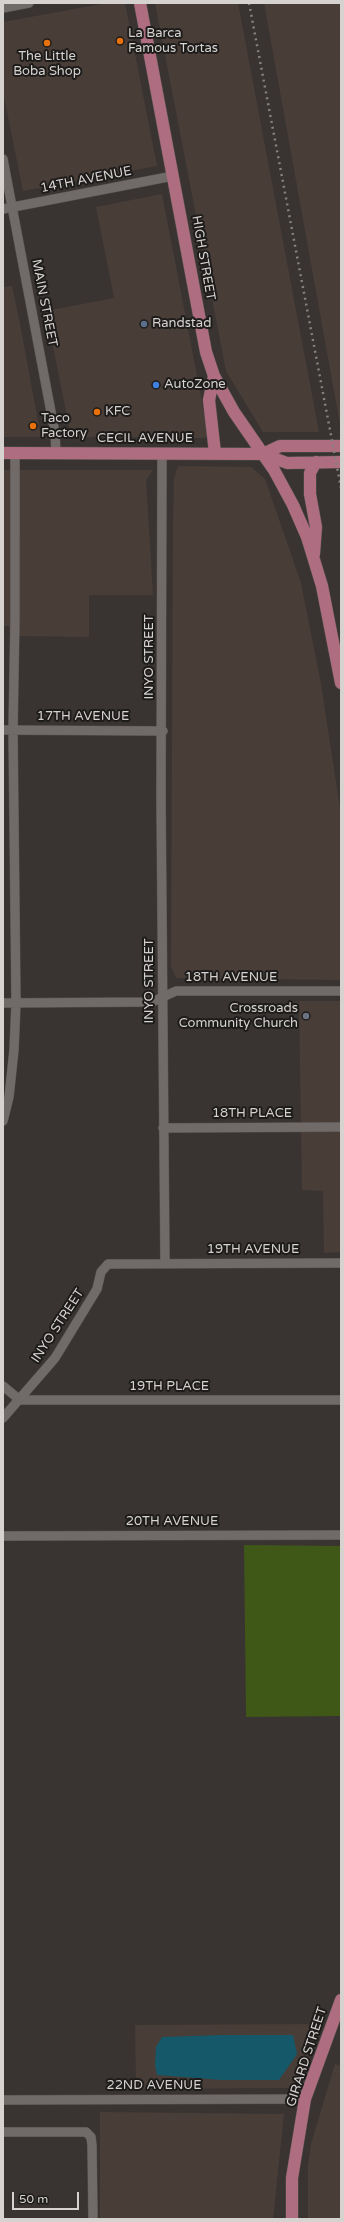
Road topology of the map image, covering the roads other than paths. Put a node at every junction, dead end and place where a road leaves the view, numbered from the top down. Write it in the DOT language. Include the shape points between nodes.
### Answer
graph roads {
  1 [pos="29,3"];
  2 [pos="140,3"];
  3 [pos="3,8"];
  4 [pos="3,158"];
  5 [pos="173,176"];
  6 [pos="8,208"];
  7 [pos="214,376"];
  8 [pos="341,446"];
  9 [pos="9,453"];
  10 [pos="56,453"];
  11 [pos="162,453"];
  12 [pos="215,453"];
  13 [pos="263,454"];
  14 [pos="316,462"];
  15 [pos="341,462"];
  16 [pos="313,559"];
  17 [pos="341,683"];
  18 [pos="3,730"];
  19 [pos="13,730"];
  20 [pos="163,731"];
  21 [pos="341,991"];
  22 [pos="163,996"];
  23 [pos="3,1003"];
  24 [pos="16,1003"];
  25 [pos="3,1121"];
  26 [pos="341,1127"];
  27 [pos="163,1128"];
  28 [pos="341,1263"];
  29 [pos="165,1264"];
  30 [pos="3,1386"];
  31 [pos="20,1400"];
  32 [pos="341,1400"];
  33 [pos="3,1418"];
  34 [pos="341,1535"];
  35 [pos="3,1536"];
  36 [pos="341,2000"];
  37 [pos="305,2099"];
  38 [pos="3,2100"];
  39 [pos="3,2132"];
  40 [pos="93,2219"];
  41 [pos="292,2219"];
  1 -- 3 [label="street"];
  2 -- 5 [label="main road, HIGH STREET"];
  4 -- 6 [label="street, MAIN STREET"];
  5 -- 6 [label="street, 14TH AVENUE"];
  5 -- 7 [label="main road, HIGH STREET" via="206,352"];
  6 -- 10 [label="street, MAIN STREET" via="55,432"];
  7 -- 12 [label="main road" via="209,400"];
  7 -- 13 [label="main road, HIGH STREET" via="234,412"];
  8 -- 13 [label="main road, CECIL AVENUE" via="280,446"];
  9 -- 10 [label="main road, CECIL AVENUE"];
  9 -- 19 [label="street" via="15,618"];
  10 -- 11 [label="main road, CECIL AVENUE"];
  11 -- 12 [label="main road, CECIL AVENUE"];
  11 -- 20 [label="street, INYO STREET"];
  12 -- 13 [label="main road, CECIL AVENUE"];
  13 -- 14 [label="main road, CECIL AVENUE" via="287,463"];
  13 -- 16 [label="main road, HIGH STREET" via="293,505"];
  14 -- 15 [label="main road, CECIL AVENUE"];
  14 -- 16 [label="main road" via="310,473 310,494 316,527"];
  16 -- 17 [label="main road, HIGH STREET" via="322,586"];
  18 -- 19 [label="street, 17TH AVENUE"];
  19 -- 20 [label="street, 17TH AVENUE"];
  19 -- 24 [label="street"];
  20 -- 22 [label="street, INYO STREET"];
  21 -- 22 [label="street, 18TH AVENUE" via="176,991"];
  22 -- 24 [label="street, 18TH AVENUE" via="152,1002"];
  22 -- 27 [label="street, INYO STREET"];
  23 -- 24 [label="street, 18TH AVENUE"];
  24 -- 25 [label="street" via="9,1097"];
  26 -- 27 [label="street, 18TH PLACE"];
  27 -- 29 [label="street, INYO STREET"];
  28 -- 29 [label="street, 19TH AVENUE"];
  29 -- 31 [label="street, INYO STREET" via="108,1264 101,1272 94,1295 55,1358"];
  30 -- 31 [label="street"];
  31 -- 32 [label="street, 19TH PLACE"];
  31 -- 33 [label="street, INYO STREET"];
  34 -- 35 [label="street, 20TH AVENUE"];
  36 -- 37 [label="main road, GIRARD STREET"];
  37 -- 38 [label="street, 22ND AVENUE"];
  37 -- 41 [label="main road, GIRARD STREET" via="292,2178"];
  39 -- 40 [label="street" via="86,2132 91,2137 92,2144"];
}
